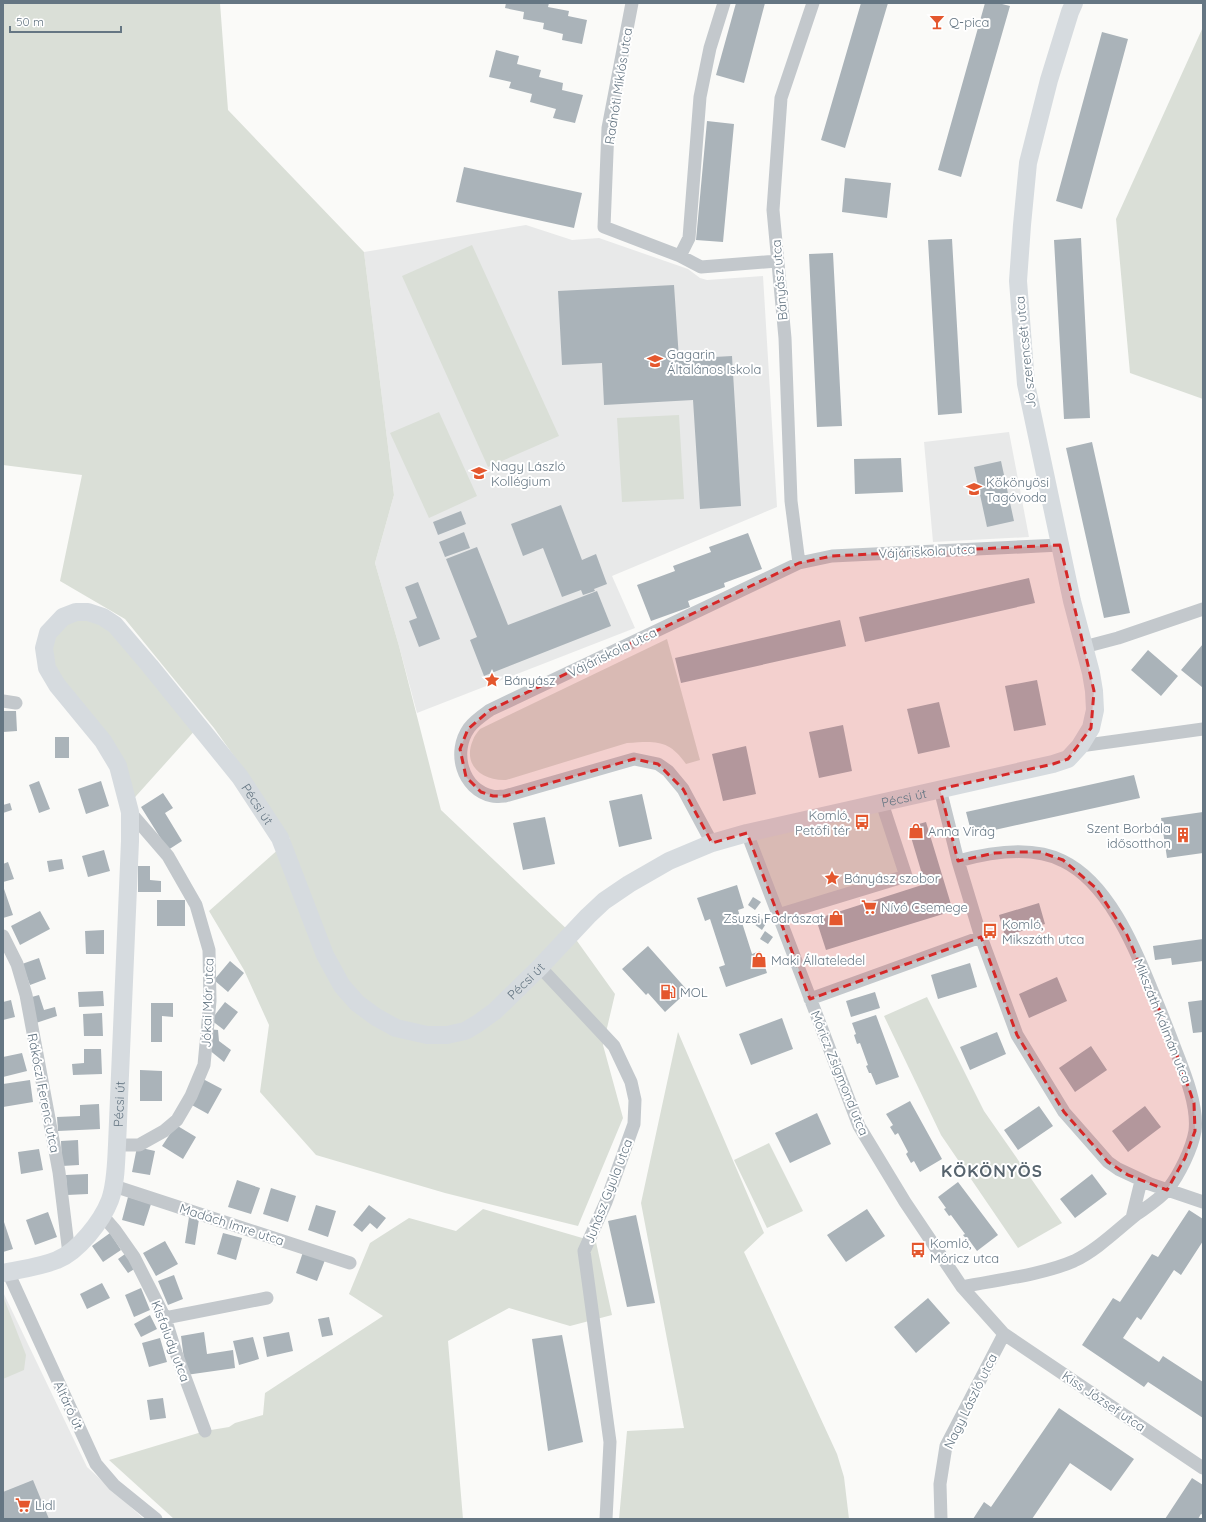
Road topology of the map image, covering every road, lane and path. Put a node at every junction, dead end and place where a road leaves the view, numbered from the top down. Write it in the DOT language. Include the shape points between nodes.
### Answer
graph roads {
  1 [pos="632,3"];
  2 [pos="724,3"];
  3 [pos="814,3"];
  4 [pos="1074,3"];
  5 [pos="680,256"];
  6 [pos="777,261"];
  7 [pos="1060,545"];
  8 [pos="799,563"];
  9 [pos="1203,609"];
  10 [pos="1084,647"];
  11 [pos="1203,729"];
  12 [pos="1080,746"];
  13 [pos="940,789"];
  14 [pos="882,802"];
  15 [pos="130,812"];
  16 [pos="747,833"];
  17 [pos="712,843"];
  18 [pos="958,861"];
  19 [pos="778,915"];
  20 [pos="3,936"];
  21 [pos="981,937"];
  22 [pos="540,967"];
  23 [pos="810,999"];
  24 [pos="117,1145"];
  25 [pos="1141,1181"];
  26 [pos="114,1186"];
  27 [pos="1167,1190"];
  28 [pos="1203,1202"];
  29 [pos="102,1215"];
  30 [pos="1132,1218"];
  31 [pos="69,1254"];
  32 [pos="350,1263"];
  33 [pos="6,1272"];
  34 [pos="962,1287"];
  35 [pos="267,1298"];
  36 [pos="165,1318"];
  37 [pos="1004,1334"];
  38 [pos="205,1431"];
  39 [pos="1203,1468"];
  40 [pos="156,1519"];
  41 [pos="606,1519"];
  42 [pos="941,1519"];
  1 -- 5 [label="street, Radnóti Miklós utca" via="608,128 604,227"];
  2 -- 5 [label="street" via="710,48 700,97 689,238"];
  3 -- 6 [label="street, Bányász utca" via="781,98 773,210"];
  4 -- 7 [label="main road, Jó szerencsét utca" via="1049,80 1028,163 1018,280 1026,384"];
  5 -- 6 [label="street, Radnóti Miklós utca" via="701,267"];
  6 -- 8 [label="street, Bányász utca" via="785,338 791,502"];
  7 -- 8 [label="street, Vájáriskola utca" via="832,556"];
  7 -- 10 [label="main road, Jó szerencsét utca"];
  8 -- 17 [label="street, Vájáriskola utca" via="490,710 468,729 460,749 466,777 481,792 493,796 505,796 634,759 658,764 668,771 683,789"];
  9 -- 10 [label="street"];
  10 -- 12 [label="main road, Jó szerencsét utca" via="1092,673 1095,710 1091,728"];
  11 -- 12 [label="street"];
  12 -- 13 [label="main road, Pécsi út" via="1068,758 1053,764"];
  13 -- 14 [label="main road, Pécsi út"];
  13 -- 18 [label="street"];
  14 -- 16 [label="main road, Pécsi út"];
  14 -- 19 [label="street" via="906,876"];
  15 -- 22 [label="main road, Pécsi út" via="120,772 111,753 57,685 47,668 44,648 48,633 63,617 76,612 88,612 103,617 115,625 240,778 280,838 325,955 342,986 357,1003 396,1028 427,1035 447,1035 464,1031 477,1024"];
  15 -- 24 [label="main road, Pécsi út"];
  15 -- 24 [label="street, Jókai Mór utca" via="168,856 196,905 209,950 210,1001 204,1065 177,1120 164,1131 139,1145"];
  16 -- 17 [label="main road, Pécsi út"];
  16 -- 19 [label="street, Móricz Zsigmond utca"];
  17 -- 22 [label="main road, Pécsi út" via="669,861 604,902"];
  18 -- 21 [label="street"];
  18 -- 27 [label="street, Mikszáth Kálmán utca" via="995,853 1040,852 1074,867 1109,904 1147,977 1194,1103 1195,1131 1186,1158"];
  19 -- 23 [label="street, Móricz Zsigmond utca"];
  20 -- 31 [label="street, Rákóczi Ferenc utca" via="18,964 26,995 59,1172"];
  21 -- 23 [label="street, Móricz Zsigmond utca"];
  21 -- 25 [label="street" via="1017,1035 1064,1112 1108,1162"];
  22 -- 41 [label="street, Juhász Gyula utca" via="614,1046 631,1082 635,1100 634,1124 606,1202 584,1251 610,1442"];
  23 -- 34 [label="street, Móricz Zsigmond utca" via="859,1126 905,1202"];
  24 -- 26 [label="main road, Pécsi út"];
  25 -- 27 [label="street"];
  25 -- 30 [label="street"];
  26 -- 29 [label="main road, Pécsi út"];
  26 -- 32 [label="street, Madách Imre utca"];
  27 -- 28 [label="street"];
  27 -- 30 [label="street"];
  29 -- 31 [label="main road, Pécsi út" via="84,1240"];
  29 -- 36 [label="street, Kisfaludy utca" via="134,1257"];
  30 -- 34 [label="street" via="1090,1252 1074,1261 1043,1271"];
  31 -- 33 [label="main road, Pécsi út" via="40,1266"];
  33 -- 40 [label="street, Altáró út" via="96,1464 114,1485"];
  34 -- 37 [label="street, Móricz Zsigmond utca"];
  35 -- 36 [label="street"];
  36 -- 38 [label="street, Kisfaludy utca"];
  37 -- 39 [label="street, Kiss József utca"];
  37 -- 42 [label="street, Nagy László utca" via="946,1446 940,1484"];
}
